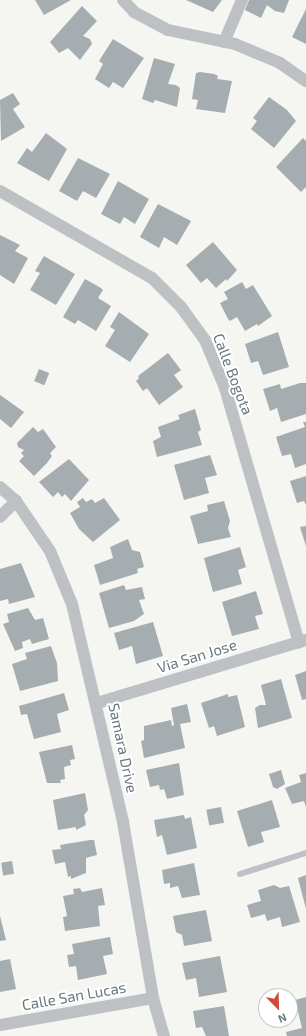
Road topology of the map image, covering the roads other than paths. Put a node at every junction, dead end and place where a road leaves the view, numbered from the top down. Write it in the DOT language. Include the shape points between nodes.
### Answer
graph roads {
  1 [pos="123,0"];
  2 [pos="242,0"];
  3 [pos="224,42"];
  4 [pos="306,81"];
  5 [pos="0,191"];
  6 [pos="0,487"];
  7 [pos="16,501"];
  8 [pos="0,517"];
  9 [pos="303,641"];
  10 [pos="97,703"];
  11 [pos="306,852"];
  12 [pos="240,874"];
  13 [pos="153,998"];
  14 [pos="0,1025"];
  15 [pos="164,1036"];
  1 -- 3 [label="street" via="134,12 168,30"];
  2 -- 3 [label="street"];
  3 -- 4 [label="street" via="280,62"];
  5 -- 9 [label="street, Calle Bogota" via="152,278 181,307 205,340 225,388"];
  6 -- 7 [label="street, Samara Drive"];
  7 -- 8 [label="street"];
  7 -- 10 [label="street, Samara Drive" via="50,551 72,604"];
  9 -- 10 [label="street, Via San Jose"];
  10 -- 13 [label="street, Samara Drive" via="123,822"];
  11 -- 12 [label="lane"];
  13 -- 14 [label="street, Calle San Lucas"];
  13 -- 15 [label="street, Samara Drive"];
}
